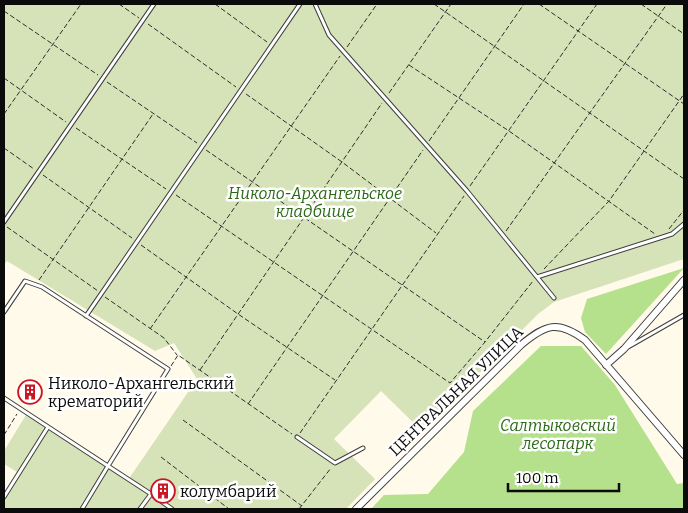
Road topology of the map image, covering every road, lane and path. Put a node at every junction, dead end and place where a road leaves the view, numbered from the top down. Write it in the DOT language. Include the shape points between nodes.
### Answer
graph roads {
  1 [pos="81,4"];
  2 [pos="119,4"];
  3 [pos="154,4"];
  4 [pos="215,4"];
  5 [pos="300,4"];
  6 [pos="315,4"];
  7 [pos="377,4"];
  8 [pos="434,4"];
  9 [pos="451,4"];
  10 [pos="524,4"];
  11 [pos="539,4"];
  12 [pos="597,4"];
  13 [pos="641,4"];
  14 [pos="667,4"];
  15 [pos="4,11"];
  16 [pos="445,12"];
  17 [pos="658,16"];
  18 [pos="143,20"];
  19 [pos="578,31"];
  20 [pos="684,34"];
  21 [pos="53,44"];
  22 [pos="272,45"];
  23 [pos="495,46"];
  24 [pos="344,51"];
  25 [pos="625,63"];
  26 [pos="409,64"];
  27 [pos="4,78"];
  28 [pos="103,78"];
  29 [pos="544,80"];
  30 [pos="21,90"];
  31 [pos="241,90"];
  32 [pos="684,94"];
  33 [pos="459,98"];
  34 [pos="384,99"];
  35 [pos="680,101"];
  36 [pos="684,104"];
  37 [pos="590,113"];
  38 [pos="4,114"];
  39 [pos="153,114"];
  40 [pos="71,125"];
  41 [pos="291,126"];
  42 [pos="509,131"];
  43 [pos="426,145"];
  44 [pos="202,147"];
  45 [pos="4,148"];
  46 [pos="644,151"];
  47 [pos="122,158"];
  48 [pos="342,162"];
  49 [pos="554,163"];
  50 [pos="38,172"];
  51 [pos="684,179"];
  52 [pos="252,182"];
  53 [pos="467,191"];
  54 [pos="171,192"];
  55 [pos="390,198"];
  56 [pos="609,201"];
  57 [pos="88,207"];
  58 [pos="684,210"];
  59 [pos="304,217"];
  60 [pos="4,224"];
  61 [pos="684,224"];
  62 [pos="222,226"];
  63 [pos="437,234"];
  64 [pos="503,236"];
  65 [pos="661,238"];
  66 [pos="137,242"];
  67 [pos="353,251"];
  68 [pos="52,260"];
  69 [pos="274,262"];
  70 [pos="186,277"];
  71 [pos="536,278"];
  72 [pos="684,280"];
  73 [pos="36,285"];
  74 [pos="402,285"];
  75 [pos="102,294"];
  76 [pos="322,296"];
  77 [pos="554,298"];
  78 [pos="4,312"];
  79 [pos="238,314"];
  80 [pos="684,315"];
  81 [pos="86,316"];
  82 [pos="150,328"];
  83 [pos="371,329"];
  84 [pos="485,342"];
  85 [pos="287,347"];
  86 [pos="624,349"];
  87 [pos="178,355"];
  88 [pos="606,365"];
  89 [pos="168,369"];
  90 [pos="200,371"];
  91 [pos="336,380"];
  92 [pos="4,398"];
  93 [pos="248,404"];
  94 [pos="20,409"];
  95 [pos="182,420"];
  96 [pos="48,427"];
  97 [pos="4,429"];
  98 [pos="7,431"];
  99 [pos="4,436"];
  100 [pos="297,437"];
  101 [pos="363,448"];
  102 [pos="684,455"];
  103 [pos="161,457"];
  104 [pos="335,463"];
  105 [pos="108,466"];
  106 [pos="151,494"];
  107 [pos="4,497"];
  108 [pos="302,506"];
  109 [pos="82,509"];
  110 [pos="140,509"];
  111 [pos="172,509"];
  112 [pos="229,509"];
  113 [pos="299,509"];
  114 [pos="356,509"];
  1 -- 21 [label="path"];
  2 -- 18 [label="path"];
  3 -- 18 [label="lane"];
  4 -- 22 [label="path"];
  5 -- 22 [label="lane"];
  6 -- 24 [label="lane" via="329,35"];
  7 -- 24 [label="path"];
  8 -- 16 [label="path"];
  9 -- 16 [label="path"];
  10 -- 23 [label="path"];
  11 -- 19 [label="path"];
  12 -- 19 [label="path"];
  13 -- 17 [label="path"];
  14 -- 17 [label="path"];
  15 -- 21 [label="path"];
  16 -- 23 [label="path"];
  16 -- 26 [label="path"];
  17 -- 20 [label="path"];
  17 -- 25 [label="path"];
  18 -- 28 [label="lane"];
  18 -- 31 [label="path"];
  19 -- 25 [label="path"];
  19 -- 29 [label="path"];
  21 -- 28 [label="path"];
  21 -- 30 [label="path"];
  22 -- 31 [label="lane"];
  23 -- 29 [label="path"];
  23 -- 33 [label="path"];
  24 -- 34 [label="lane"];
  24 -- 41 [label="path"];
  25 -- 35 [label="path"];
  25 -- 37 [label="path"];
  26 -- 33 [label="path"];
  26 -- 34 [label="path"];
  27 -- 30 [label="path"];
  28 -- 39 [label="path"];
  28 -- 40 [label="lane"];
  29 -- 37 [label="path"];
  29 -- 42 [label="path"];
  30 -- 38 [label="path"];
  30 -- 40 [label="path"];
  31 -- 41 [label="path"];
  31 -- 44 [label="lane"];
  32 -- 35 [label="path"];
  33 -- 42 [label="path"];
  33 -- 43 [label="path"];
  34 -- 43 [label="lane"];
  34 -- 48 [label="path"];
  35 -- 36 [label="path"];
  35 -- 46 [label="path"];
  37 -- 46 [label="path"];
  37 -- 49 [label="path"];
  39 -- 44 [label="path"];
  39 -- 47 [label="path"];
  40 -- 47 [label="path"];
  40 -- 50 [label="lane"];
  41 -- 48 [label="path"];
  41 -- 52 [label="path"];
  42 -- 49 [label="path"];
  42 -- 53 [label="path"];
  43 -- 53 [label="lane"];
  43 -- 55 [label="path"];
  44 -- 52 [label="path"];
  44 -- 54 [label="lane"];
  45 -- 50 [label="path"];
  46 -- 51 [label="path"];
  46 -- 56 [label="path"];
  47 -- 54 [label="path"];
  47 -- 57 [label="path"];
  48 -- 55 [label="path"];
  48 -- 59 [label="path"];
  49 -- 56 [label="path"];
  49 -- 64 [label="path"];
  50 -- 57 [label="path"];
  50 -- 60 [label="lane"];
  52 -- 59 [label="path"];
  52 -- 62 [label="path"];
  53 -- 63 [label="path"];
  53 -- 64 [label="lane"];
  54 -- 62 [label="path"];
  54 -- 66 [label="lane"];
  55 -- 63 [label="path"];
  55 -- 67 [label="path"];
  56 -- 65 [label="path"];
  56 -- 71 [label="path"];
  57 -- 66 [label="path"];
  57 -- 68 [label="path"];
  58 -- 65 [label="path"];
  59 -- 67 [label="path"];
  59 -- 69 [label="path"];
  60 -- 68 [label="path"];
  61 -- 65 [label="lane"];
  62 -- 69 [label="path"];
  62 -- 70 [label="path"];
  63 -- 74 [label="path"];
  64 -- 71 [label="lane"];
  65 -- 71 [label="lane"];
  66 -- 70 [label="path"];
  66 -- 75 [label="lane"];
  67 -- 74 [label="path"];
  67 -- 76 [label="path"];
  68 -- 73 [label="path"];
  68 -- 75 [label="path"];
  69 -- 76 [label="path"];
  69 -- 79 [label="path"];
  70 -- 79 [label="path"];
  70 -- 82 [label="path"];
  71 -- 77 [label="lane"];
  71 -- 84 [label="path"];
  72 -- 86 [label="street"];
  73 -- 78 [label="lane" via="25,280"];
  73 -- 81 [label="lane"];
  74 -- 83 [label="path"];
  74 -- 84 [label="path"];
  75 -- 81 [label="lane"];
  75 -- 82 [label="path"];
  76 -- 83 [label="path"];
  76 -- 85 [label="path"];
  79 -- 85 [label="path"];
  79 -- 90 [label="path"];
  80 -- 86 [label="lane"];
  81 -- 89 [label="lane"];
  82 -- 87 [label="path" via="164,338"];
  83 -- 84 [label="path" via="450,383"];
  83 -- 91 [label="path"];
  85 -- 91 [label="path"];
  85 -- 93 [label="path"];
  86 -- 88 [label="street"];
  87 -- 89 [label="path"];
  87 -- 90 [label="path"];
  88 -- 102 [label="street, ЦЕНТРАЛЬНАЯ УЛИЦА"];
  88 -- 114 [label="street, ЦЕНТРАЛЬНАЯ УЛИЦА" via="585,340 564,327 550,327 533,335"];
  89 -- 105 [label="lane"];
  90 -- 93 [label="path"];
  91 -- 100 [label="path"];
  92 -- 94 [label="lane"];
  93 -- 100 [label="path"];
  94 -- 96 [label="lane"];
  94 -- 98 [label="path"];
  95 -- 108 [label="path"];
  96 -- 105 [label="lane"];
  96 -- 107 [label="lane"];
  97 -- 98 [label="path"];
  98 -- 99 [label="path"];
  100 -- 104 [label="lane"];
  101 -- 104 [label="lane"];
  103 -- 112 [label="path"];
  104 -- 108 [label="path"];
  105 -- 106 [label="lane"];
  105 -- 109 [label="lane"];
  106 -- 110 [label="lane"];
  106 -- 111 [label="lane"];
  108 -- 113 [label="path"];
}
